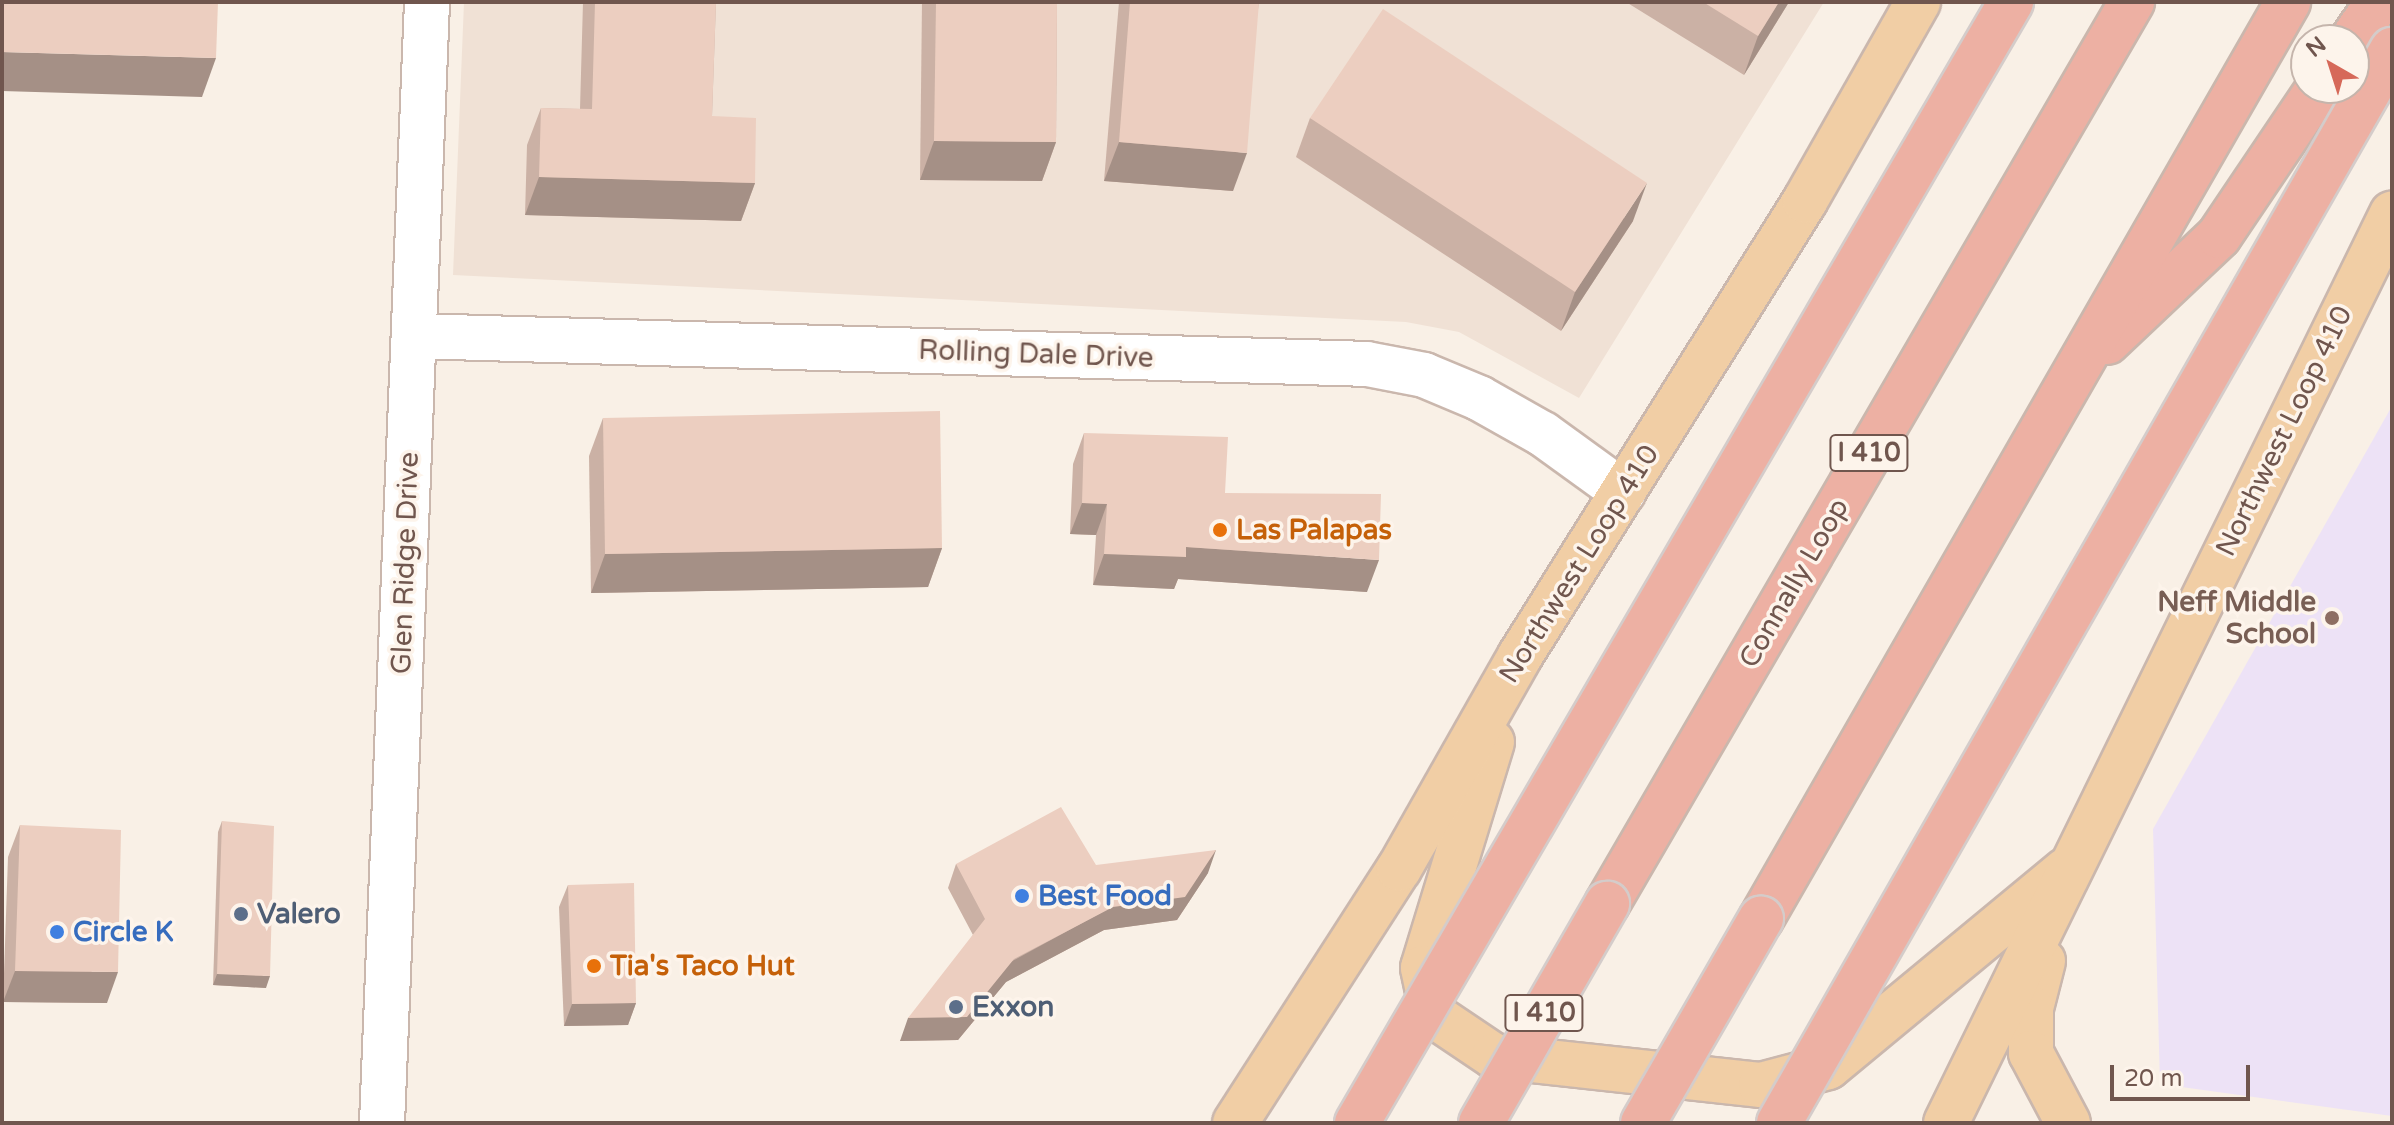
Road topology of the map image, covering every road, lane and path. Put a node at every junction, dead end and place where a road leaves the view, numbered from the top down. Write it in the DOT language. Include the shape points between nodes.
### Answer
graph roads {
  1 [pos="427,2"];
  2 [pos="1918,2"];
  3 [pos="2011,2"];
  4 [pos="2132,2"];
  5 [pos="2288,2"];
  6 [pos="2378,2"];
  7 [pos="2363,24"];
  8 [pos="2392,50"];
  9 [pos="2308,104"];
  10 [pos="2392,214"];
  11 [pos="415,336"];
  12 [pos="2074,374"];
  13 [pos="1623,492"];
  14 [pos="1520,656"];
  15 [pos="2066,870"];
  16 [pos="382,1123"];
  17 [pos="1235,1123"];
  18 [pos="1357,1123"];
  19 [pos="1481,1123"];
  20 [pos="1643,1123"];
  21 [pos="1779,1123"];
  22 [pos="1946,1123"];
  23 [pos="2068,1123"];
  1 -- 11 [label="street, Glen Ridge Drive"];
  2 -- 13 [label="main road, Northwest Loop 410" via="1805,201"];
  3 -- 18 [label="highway, bridge"];
  4 -- 19 [label="highway, Connally Loop / I 410, bridge"];
  5 -- 12 [label="highway"];
  6 -- 7 [label="highway"];
  8 -- 21 [label="highway, bridge"];
  9 -- 12 [label="highway" via="2219,236"];
  10 -- 15 [label="main road, Northwest Loop 410"];
  11 -- 13 [label="street, Rolling Dale Drive" via="1367,364 1424,375 1479,398 1543,434"];
  11 -- 16 [label="street, Glen Ridge Drive"];
  12 -- 20 [label="highway, bridge"];
  13 -- 14 [label="main road, Northwest Loop 410"];
  14 -- 15 [label="main road" via="1423,968 1433,1015 1494,1056 1761,1085 1828,1067"];
  14 -- 17 [label="main road, Northwest Loop 410" via="1399,869"];
  15 -- 22 [label="main road, Northwest Loop 410"];
  15 -- 23 [label="main road" via="2031,1023 2031,1053"];
}
